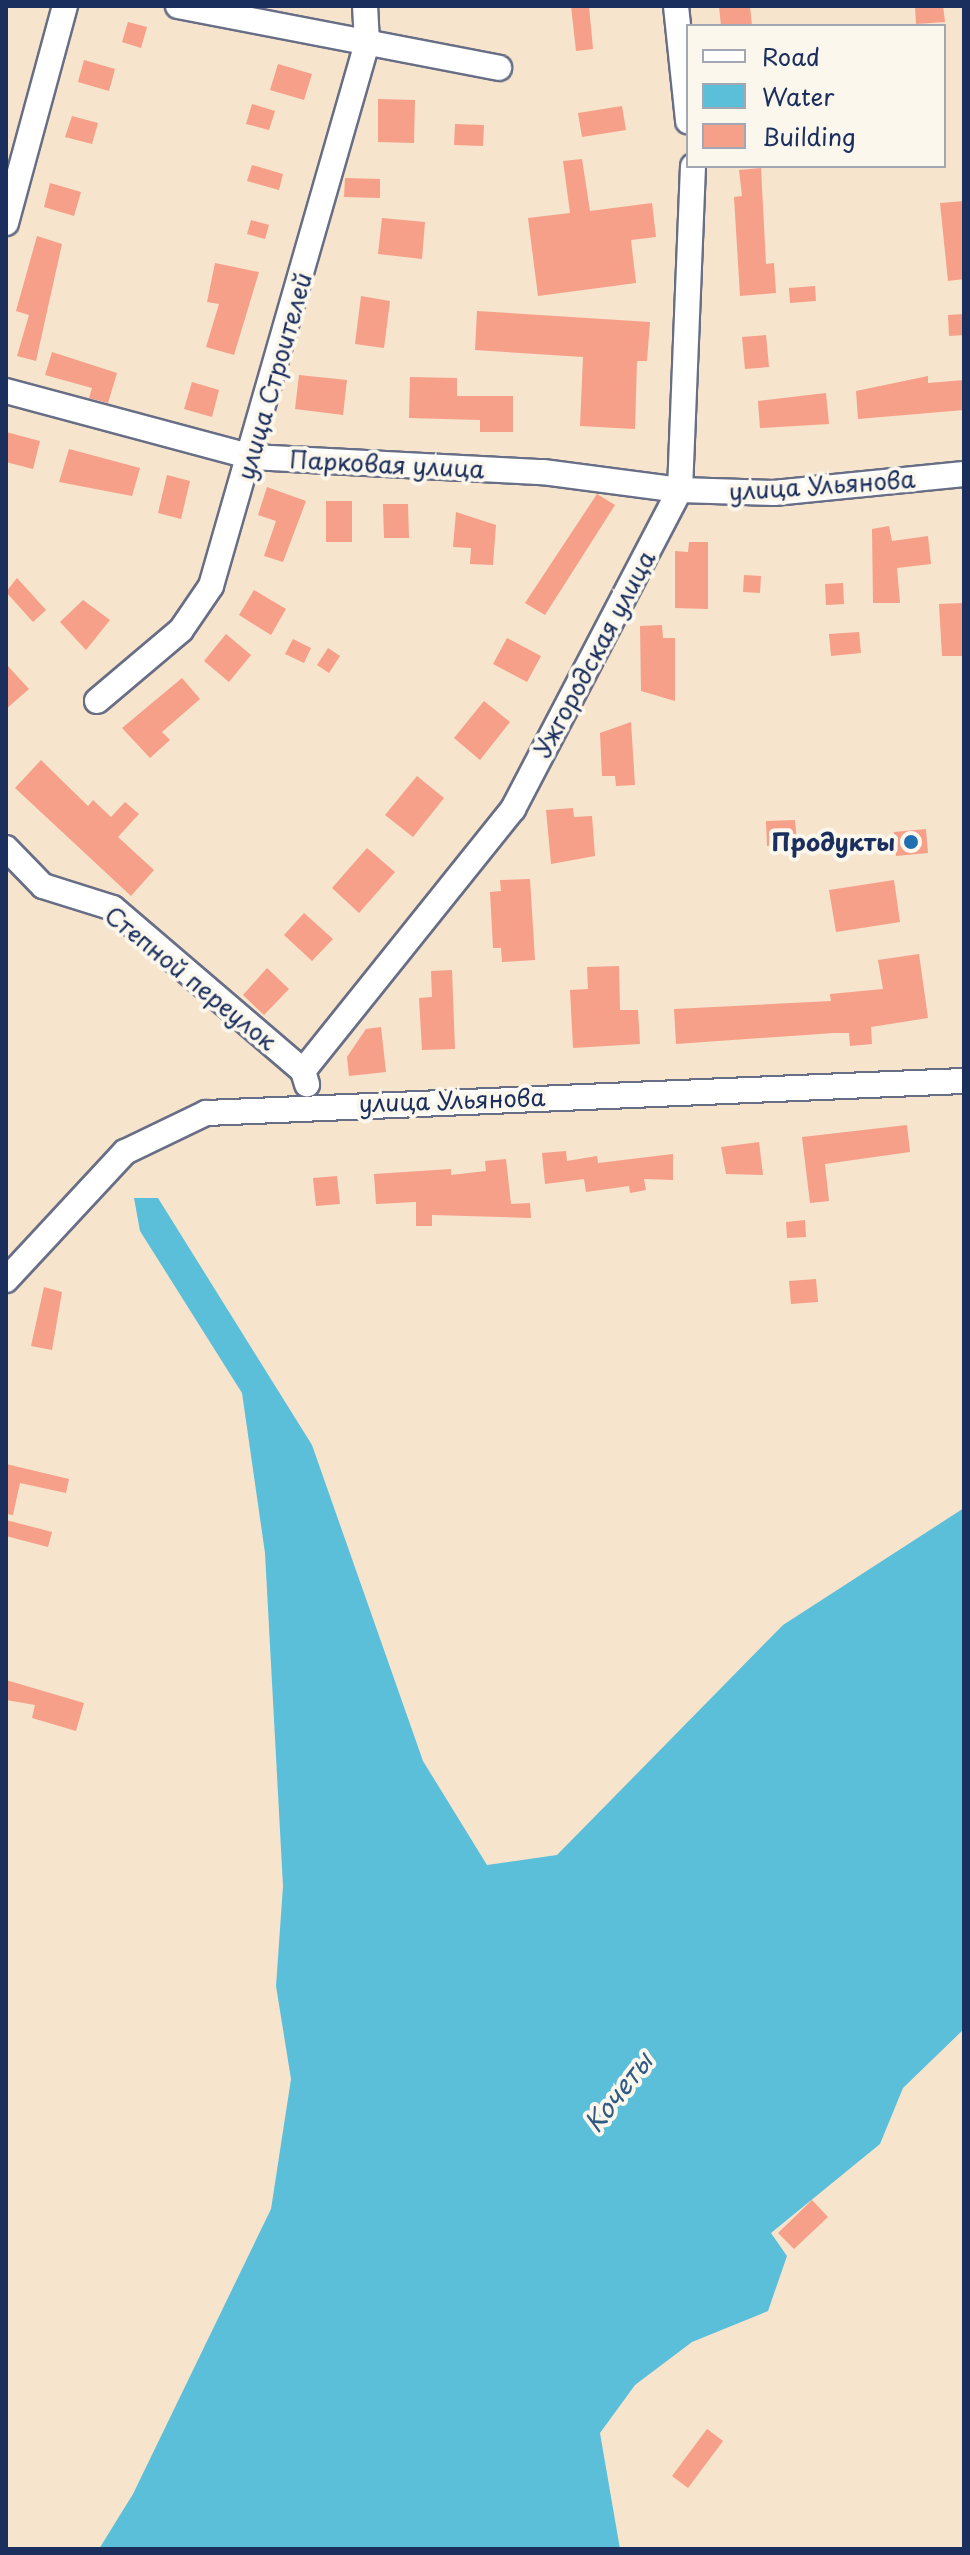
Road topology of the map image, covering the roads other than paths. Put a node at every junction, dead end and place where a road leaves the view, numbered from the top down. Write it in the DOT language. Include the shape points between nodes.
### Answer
graph roads {
  1 [pos="65,6"];
  2 [pos="178,6"];
  3 [pos="365,6"];
  4 [pos="676,6"];
  5 [pos="367,43"];
  6 [pos="499,68"];
  7 [pos="686,102"];
  8 [pos="693,168"];
  9 [pos="6,223"];
  10 [pos="6,391"];
  11 [pos="252,457"];
  12 [pos="964,474"];
  13 [pos="680,490"];
  14 [pos="97,701"];
  15 [pos="6,848"];
  16 [pos="303,1071"];
  17 [pos="964,1081"];
  18 [pos="312,1105"];
  19 [pos="6,1280"];
  1 -- 9 [label="street"];
  2 -- 5 [label="street"];
  3 -- 5 [label="street, улица Строителей"];
  4 -- 7 [label="street"];
  5 -- 6 [label="street"];
  5 -- 11 [label="street, улица Строителей"];
  8 -- 13 [label="street, Ужгородская улица"];
  10 -- 11 [label="street, Парковая улица"];
  11 -- 13 [label="street, Парковая улица" via="543,472"];
  11 -- 14 [label="street, улица Строителей" via="211,586 181,630"];
  12 -- 13 [label="street, улица Ульянова" via="774,493"];
  13 -- 16 [label="street, Ужгородская улица" via="513,809"];
  15 -- 16 [label="street, Степной переулок" via="43,886 113,908"];
  16 -- 18 [label="street"];
  17 -- 18 [label="street, улица Ульянова"];
  18 -- 19 [label="street, улица Ульянова" via="206,1113 125,1152"];
}
